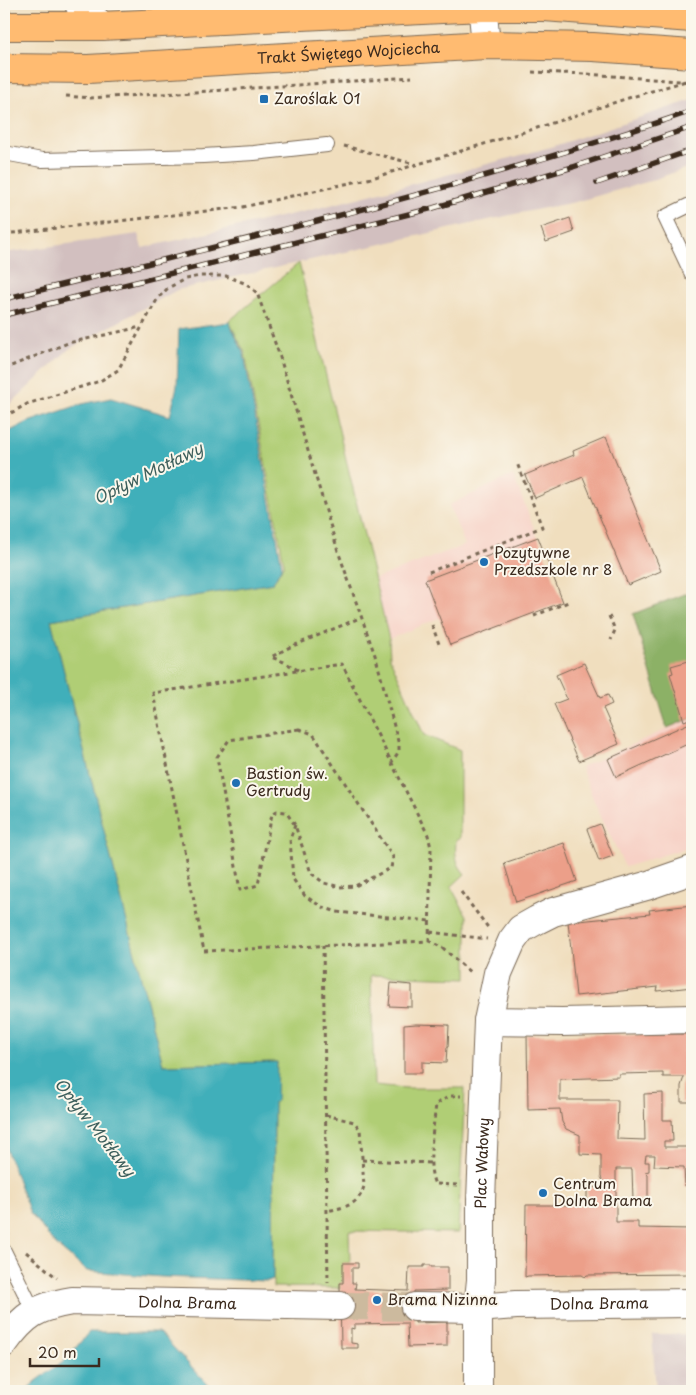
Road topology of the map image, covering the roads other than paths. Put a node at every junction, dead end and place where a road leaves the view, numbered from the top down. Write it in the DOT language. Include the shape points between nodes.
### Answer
graph roads {
  1 [pos="80,4"];
  2 [pos="482,5"];
  3 [pos="679,17"];
  4 [pos="4,26"];
  5 [pos="102,26"];
  6 [pos="486,45"];
  7 [pos="692,54"];
  8 [pos="4,68"];
  9 [pos="327,145"];
  10 [pos="4,153"];
  11 [pos="692,204"];
  12 [pos="692,274"];
  13 [pos="692,870"];
  14 [pos="692,1019"];
  15 [pos="488,1021"];
  16 [pos="4,1251"];
  17 [pos="692,1303"];
  18 [pos="340,1306"];
  19 [pos="414,1307"];
  20 [pos="478,1308"];
  21 [pos="34,1312"];
  22 [pos="4,1343"];
  23 [pos="478,1391"];
  1 -- 5 [label="street"];
  2 -- 3 [label="main road"];
  2 -- 5 [label="main road"];
  2 -- 6 [label="street"];
  4 -- 5 [label="main road"];
  6 -- 7 [label="main road, Trakt Świętego Wojciecha" via="593,47"];
  6 -- 8 [label="main road, Trakt Świętego Wojciecha" via="88,69"];
  9 -- 10 [label="lane" via="203,156 42,160"];
  11 -- 12 [label="lane" via="665,217"];
  13 -- 15 [label="street, Plac Wałowy" via="553,912 521,929 512,941 498,974"];
  14 -- 15 [label="street"];
  15 -- 20 [label="street, Plac Wałowy"];
  16 -- 21 [label="lane"];
  17 -- 20 [label="street, Dolna Brama"];
  18 -- 21 [label="street, Dolna Brama" via="72,1301"];
  19 -- 20 [label="street, Dolna Brama"];
  20 -- 23 [label="street, Plac Wałowy"];
  21 -- 22 [label="street"];
}
